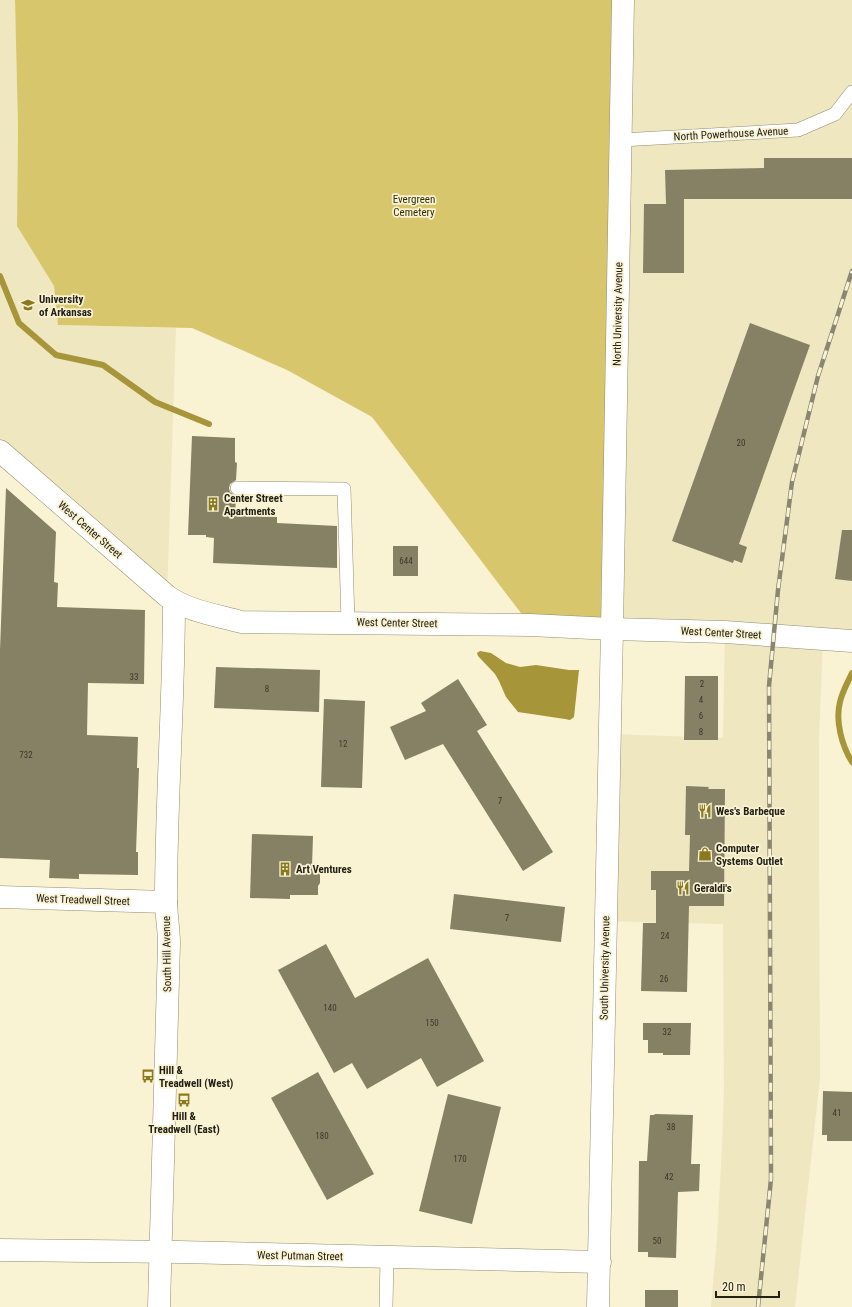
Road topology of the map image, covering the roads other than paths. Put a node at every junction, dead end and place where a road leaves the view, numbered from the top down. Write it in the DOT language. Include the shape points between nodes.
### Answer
graph roads {
  1 [pos="622,0"];
  2 [pos="852,92"];
  3 [pos="621,140"];
  4 [pos="0,451"];
  5 [pos="237,488"];
  6 [pos="174,601"];
  7 [pos="348,622"];
  8 [pos="612,629"];
  9 [pos="852,641"];
  10 [pos="0,897"];
  11 [pos="166,902"];
  12 [pos="0,1250"];
  13 [pos="160,1252"];
  14 [pos="387,1258"];
  15 [pos="600,1262"];
  16 [pos="159,1307"];
  17 [pos="386,1307"];
  18 [pos="598,1307"];
  1 -- 3 [label="street, North University Avenue"];
  2 -- 3 [label="lane, North Powerhouse Avenue" via="834,114 798,130"];
  3 -- 8 [label="street, North University Avenue"];
  4 -- 6 [label="street, West Center Street"];
  5 -- 7 [label="lane" via="344,490"];
  6 -- 7 [label="street, West Center Street" via="240,622"];
  6 -- 11 [label="street, South Hill Avenue"];
  7 -- 8 [label="street, West Center Street"];
  8 -- 9 [label="street, West Center Street" via="725,632"];
  8 -- 15 [label="street, South University Avenue"];
  10 -- 11 [label="street, West Treadwell Street"];
  11 -- 13 [label="street, South Hill Avenue" via="169,943"];
  12 -- 13 [label="street, West Putman Street"];
  13 -- 14 [label="street, West Putman Street"];
  13 -- 16 [label="street, South Hill Avenue"];
  14 -- 15 [label="street, West Putman Street"];
  14 -- 17 [label="lane"];
  15 -- 18 [label="street, South University Avenue"];
}
